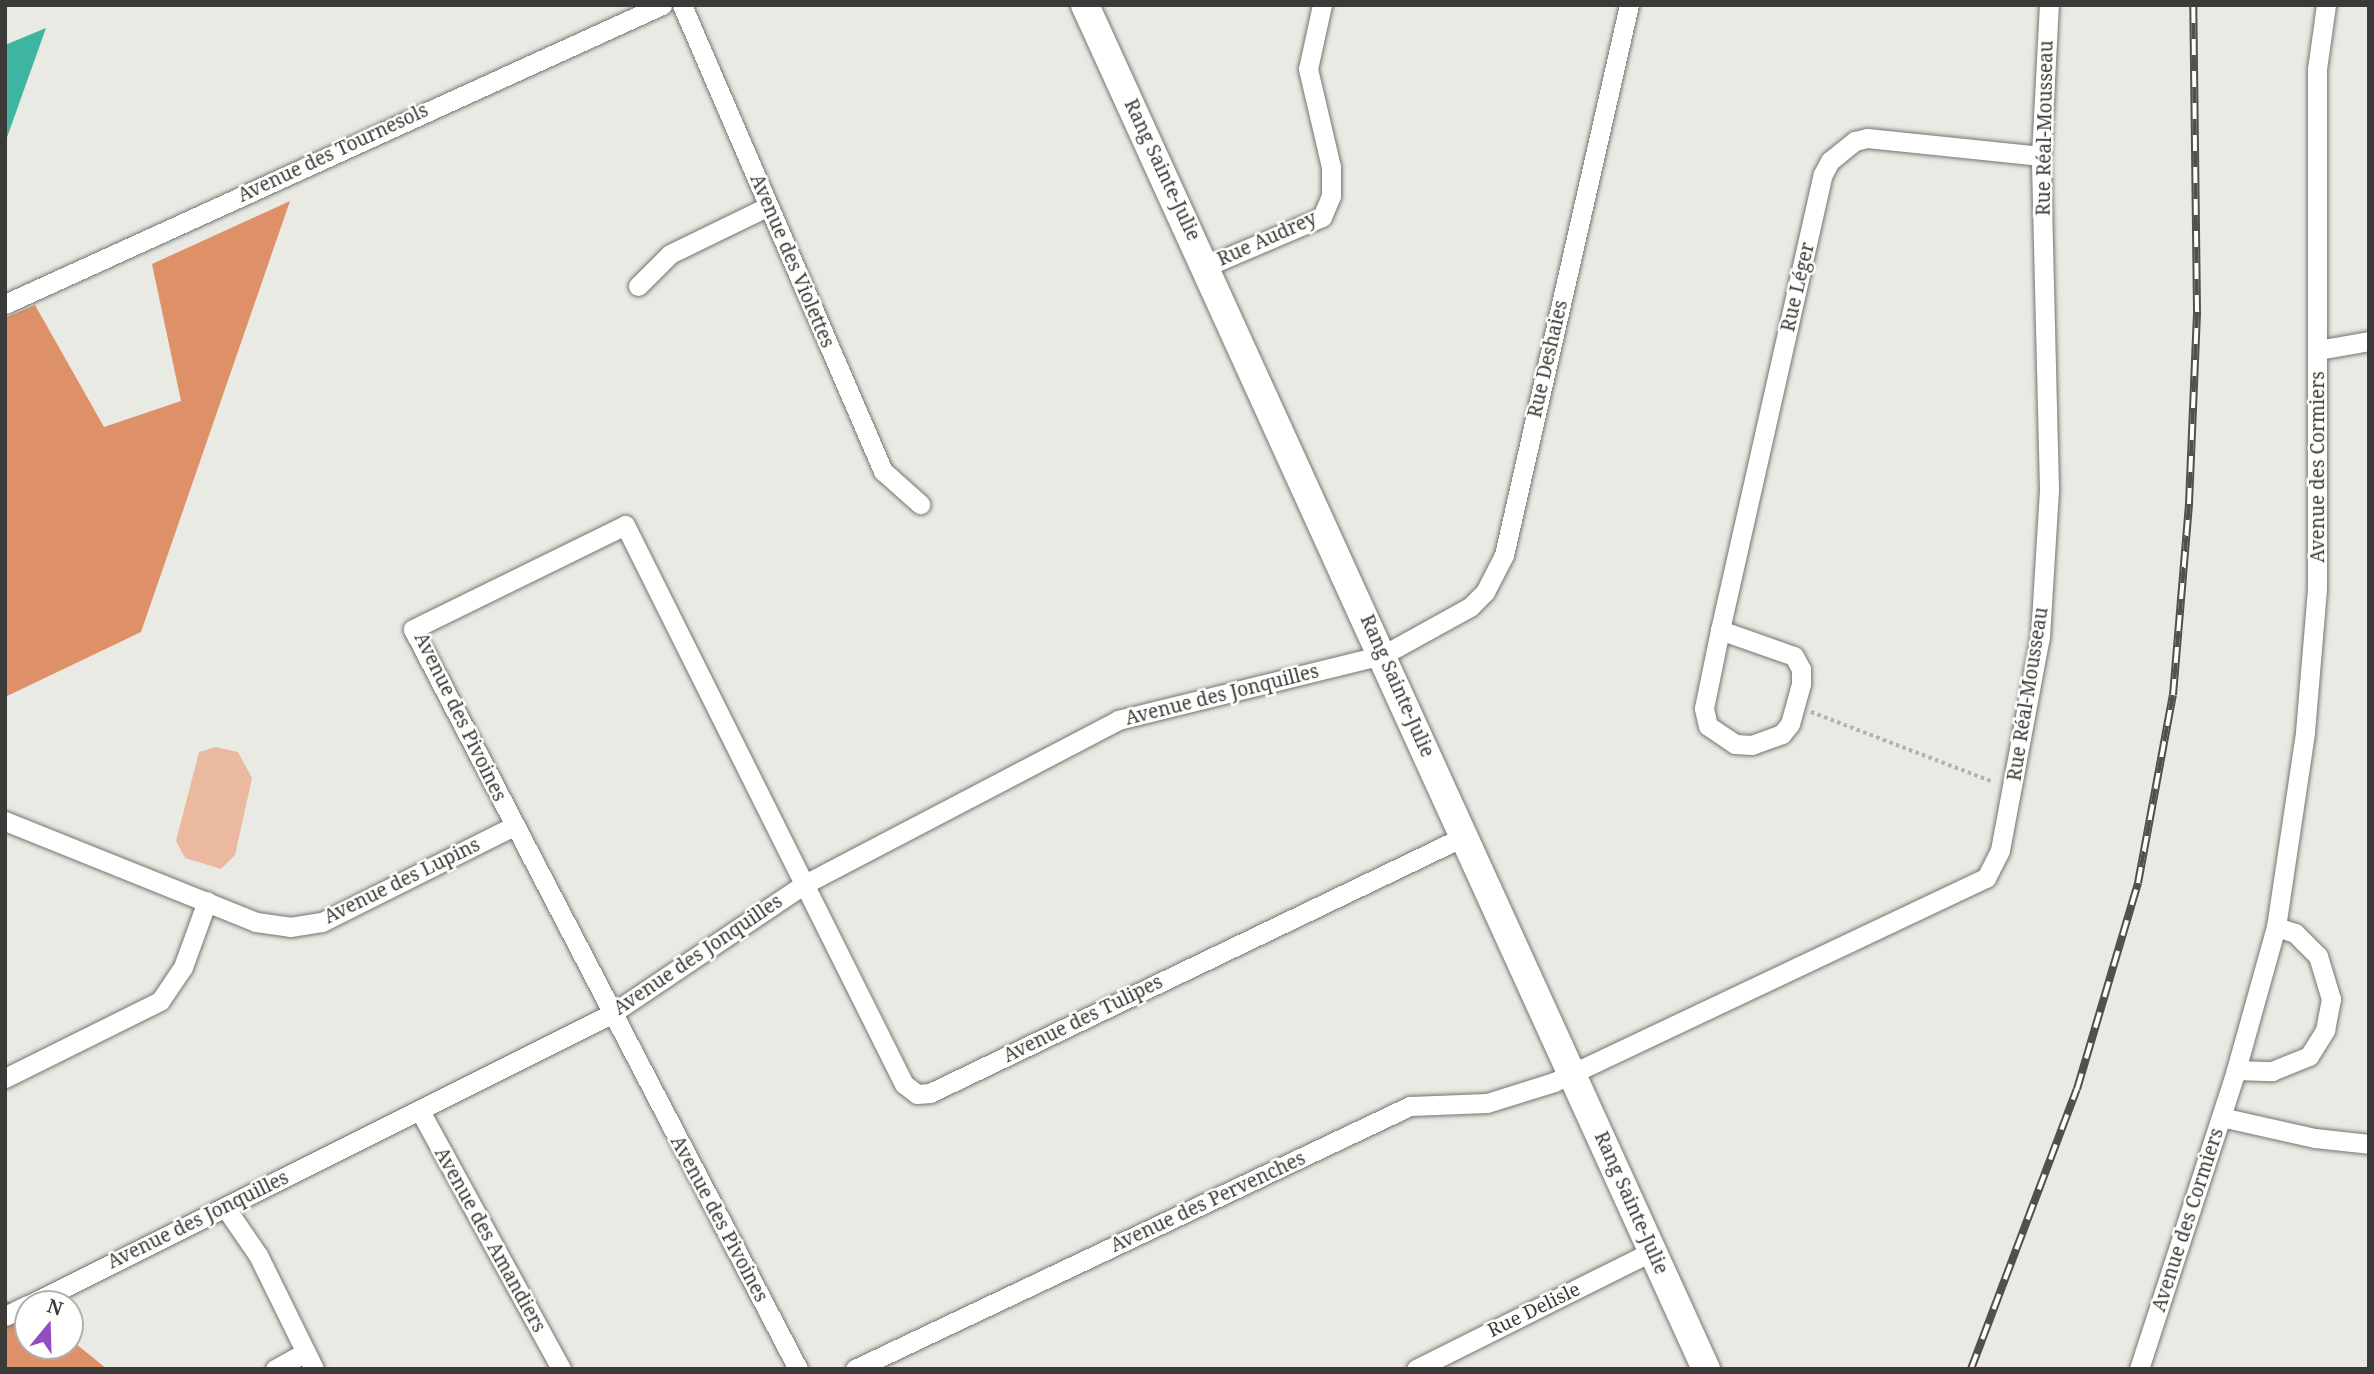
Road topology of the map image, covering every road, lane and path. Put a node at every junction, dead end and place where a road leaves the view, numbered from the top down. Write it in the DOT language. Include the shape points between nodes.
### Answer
graph roads {
  1 [pos="662,5"];
  2 [pos="682,5"];
  3 [pos="1085,5"];
  4 [pos="1322,5"];
  5 [pos="1629,5"];
  6 [pos="2049,5"];
  7 [pos="2326,5"];
  8 [pos="2041,156"];
  9 [pos="767,207"];
  10 [pos="1207,266"];
  11 [pos="638,286"];
  12 [pos="5,304"];
  13 [pos="2369,341"];
  14 [pos="2318,350"];
  15 [pos="920,504"];
  16 [pos="1720,630"];
  17 [pos="1383,655"];
  18 [pos="1796,707"];
  19 [pos="2013,790"];
  20 [pos="5,821"];
  21 [pos="514,826"];
  22 [pos="1465,836"];
  23 [pos="803,885"];
  24 [pos="207,901"];
  25 [pos="2277,927"];
  26 [pos="611,1014"];
  27 [pos="2236,1070"];
  28 [pos="1573,1074"];
  29 [pos="5,1078"];
  30 [pos="420,1111"];
  31 [pos="2221,1117"];
  32 [pos="2369,1143"];
  33 [pos="225,1207"];
  34 [pos="1653,1251"];
  35 [pos="59,1290"];
  36 [pos="310,1360"];
  37 [pos="275,1369"];
  38 [pos="561,1369"];
  39 [pos="798,1369"];
  40 [pos="855,1369"];
  41 [pos="1416,1369"];
  42 [pos="1706,1369"];
  43 [pos="2139,1369"];
  1 -- 12 [label="street, Avenue des Tournesols"];
  2 -- 9 [label="street, Avenue des Violettes"];
  3 -- 10 [label="street, Rang Sainte-Julie"];
  4 -- 10 [label="street, Rue Audrey" via="1307,69 1331,167 1331,196 1322,217"];
  5 -- 17 [label="street, Rue Deshaies" via="1504,555 1485,592 1470,607"];
  6 -- 8 [label="street, Rue Réal-Mousseau"];
  7 -- 14 [label="street, Avenue des Cormiers" via="2317,69"];
  8 -- 16 [label="street, Rue Léger" via="1867,138 1855,141 1830,161 1823,174"];
  8 -- 19 [label="street, Rue Réal-Mousseau" via="2049,490 2040,638"];
  9 -- 11 [label="street" via="670,254"];
  9 -- 15 [label="street, Avenue des Violettes" via="883,471"];
  10 -- 17 [label="street, Rang Sainte-Julie"];
  13 -- 14 [label="street"];
  14 -- 25 [label="street, Avenue des Cormiers" via="2318,588 2305,732"];
  16 -- 18 [label="street, Rue Léger" via="1794,656 1801,669"];
  16 -- 18 [label="street, Rue Léger" via="1704,708 1708,726 1735,744 1752,745 1782,734"];
  17 -- 22 [label="street, Rang Sainte-Julie"];
  17 -- 23 [label="street, Avenue des Jonquilles" via="1118,720"];
  18 -- 19 [label="path"];
  19 -- 28 [label="street, Rue Réal-Mousseau" via="1995,865 1973,888"];
  20 -- 24 [label="street, Avenue des Lupins"];
  21 -- 23 [label="street, Avenue des Pivoines" via="413,629 625,525"];
  21 -- 24 [label="street, Avenue des Lupins" via="322,922 272,925"];
  21 -- 26 [label="street, Avenue des Pivoines"];
  22 -- 23 [label="street, Avenue des Tulipes" via="921,1095 904,1084"];
  22 -- 28 [label="street, Rang Sainte-Julie"];
  23 -- 26 [label="street, Avenue des Jonquilles"];
  24 -- 29 [label="street" via="183,967 160,1001"];
  25 -- 27 [label="street, Avenue des Cormiers"];
  25 -- 27 [label="street" via="2295,933 2318,956 2330,999 2325,1030 2309,1056 2272,1071"];
  26 -- 30 [label="street, Avenue des Jonquilles"];
  26 -- 39 [label="street, Avenue des Pivoines"];
  27 -- 31 [label="street, Avenue des Cormiers"];
  28 -- 34 [label="street, Rang Sainte-Julie"];
  28 -- 40 [label="street, Avenue des Pervenches" via="1487,1103 1410,1106"];
  30 -- 33 [label="street, Avenue des Jonquilles"];
  30 -- 38 [label="street, Avenue des Amandiers"];
  31 -- 32 [label="street" via="2315,1138"];
  31 -- 43 [label="street, Avenue des Cormiers"];
  33 -- 35 [label="street, Avenue des Jonquilles"];
  33 -- 36 [label="street" via="258,1255"];
  34 -- 41 [label="street, Rue Delisle"];
  34 -- 42 [label="street, Rang Sainte-Julie"];
  36 -- 37 [label="street"];
}
